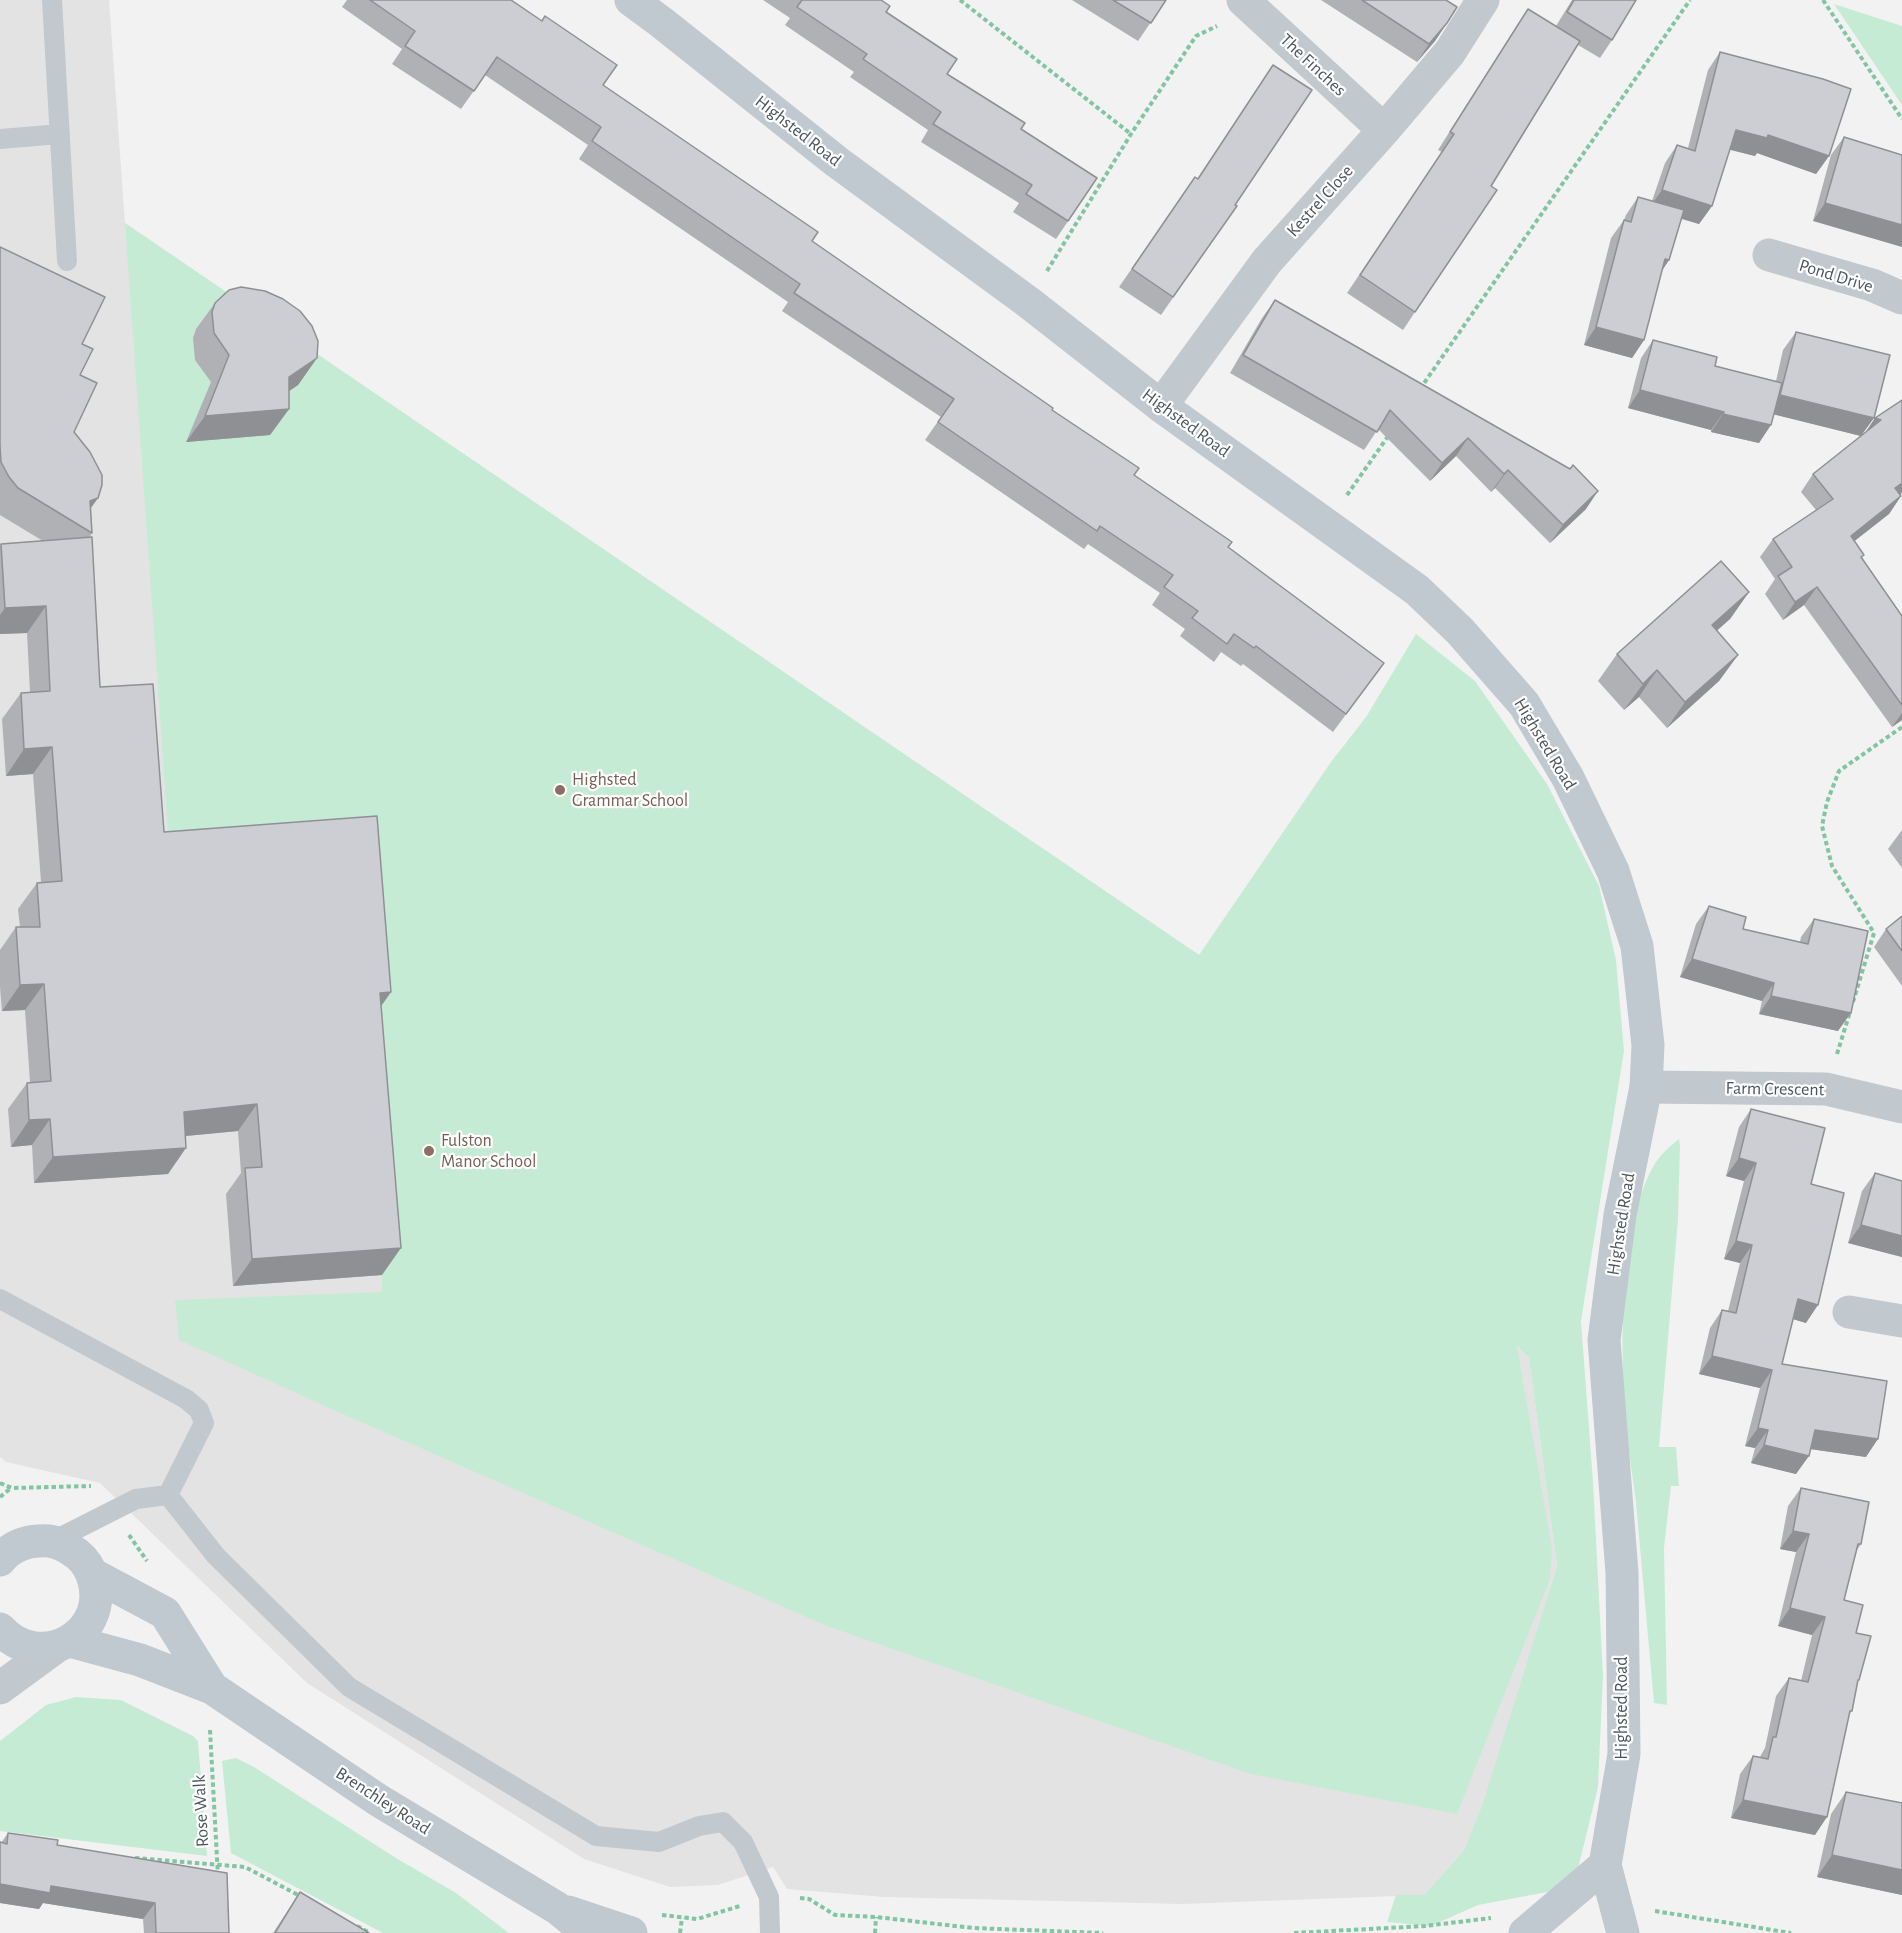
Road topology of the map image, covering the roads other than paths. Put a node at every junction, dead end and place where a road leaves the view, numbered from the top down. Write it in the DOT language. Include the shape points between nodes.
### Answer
graph roads {
  1 [pos="52,0"];
  2 [pos="631,0"];
  3 [pos="1484,0"];
  4 [pos="1246,3"];
  5 [pos="1384,130"];
  6 [pos="60,134"];
  7 [pos="0,139"];
  8 [pos="1769,255"];
  9 [pos="68,261"];
  10 [pos="1902,298"];
  11 [pos="1161,406"];
  12 [pos="1646,1087"];
  13 [pos="1902,1107"];
  14 [pos="0,1299"];
  15 [pos="1849,1312"];
  16 [pos="1902,1321"];
  17 [pos="168,1496"];
  18 [pos="53,1541"];
  19 [pos="6,1546"];
  20 [pos="92,1574"];
  21 [pos="0,1629"];
  22 [pos="63,1644"];
  23 [pos="0,1688"];
  24 [pos="212,1688"];
  25 [pos="1605,1864"];
  26 [pos="557,1908"];
  27 [pos="588,1933"];
  28 [pos="631,1933"];
  29 [pos="770,1933"];
  30 [pos="1525,1933"];
  31 [pos="1623,1933"];
  1 -- 6 [label="lane"];
  2 -- 11 [label="street, Highsted Road" via="837,162"];
  3 -- 5 [label="street, Kestrel Close" via="1450,52"];
  4 -- 5 [label="street, The Finches"];
  5 -- 11 [label="street, Kestrel Close" via="1267,261"];
  6 -- 7 [label="lane"];
  6 -- 9 [label="lane"];
  8 -- 10 [label="street, Pond Drive" via="1872,285"];
  11 -- 12 [label="street, Highsted Road" via="1417,590 1460,631 1524,704 1568,778 1612,871 1637,946 1648,1045"];
  12 -- 13 [label="street, Farm Crescent" via="1826,1089"];
  12 -- 25 [label="street, Highsted Road" via="1620,1215 1604,1340 1622,1573 1624,1754"];
  14 -- 17 [label="lane" via="186,1399 199,1410 204,1423"];
  15 -- 16 [label="street"];
  17 -- 18 [label="lane" via="136,1499"];
  17 -- 29 [label="lane" via="216,1556 349,1687 596,1836 659,1842 699,1826 723,1822 743,1842 769,1897"];
  18 -- 19 [label="street"];
  18 -- 20 [label="street" via="70,1548"];
  20 -- 22 [label="street" via="96,1589 90,1619 81,1632"];
  20 -- 24 [label="street, Brenchley Road" via="165,1613"];
  21 -- 22 [label="street, Brenchley Road" via="27,1647"];
  22 -- 23 [label="street"];
  22 -- 24 [label="street, Brenchley Road" via="140,1660"];
  24 -- 26 [label="street, Brenchley Road" via="378,1800"];
  25 -- 30 [label="street"];
  25 -- 31 [label="street, Highsted Road"];
  26 -- 27 [label="street, Brenchley Road"];
  26 -- 28 [label="street, Brenchley Road"];
}
